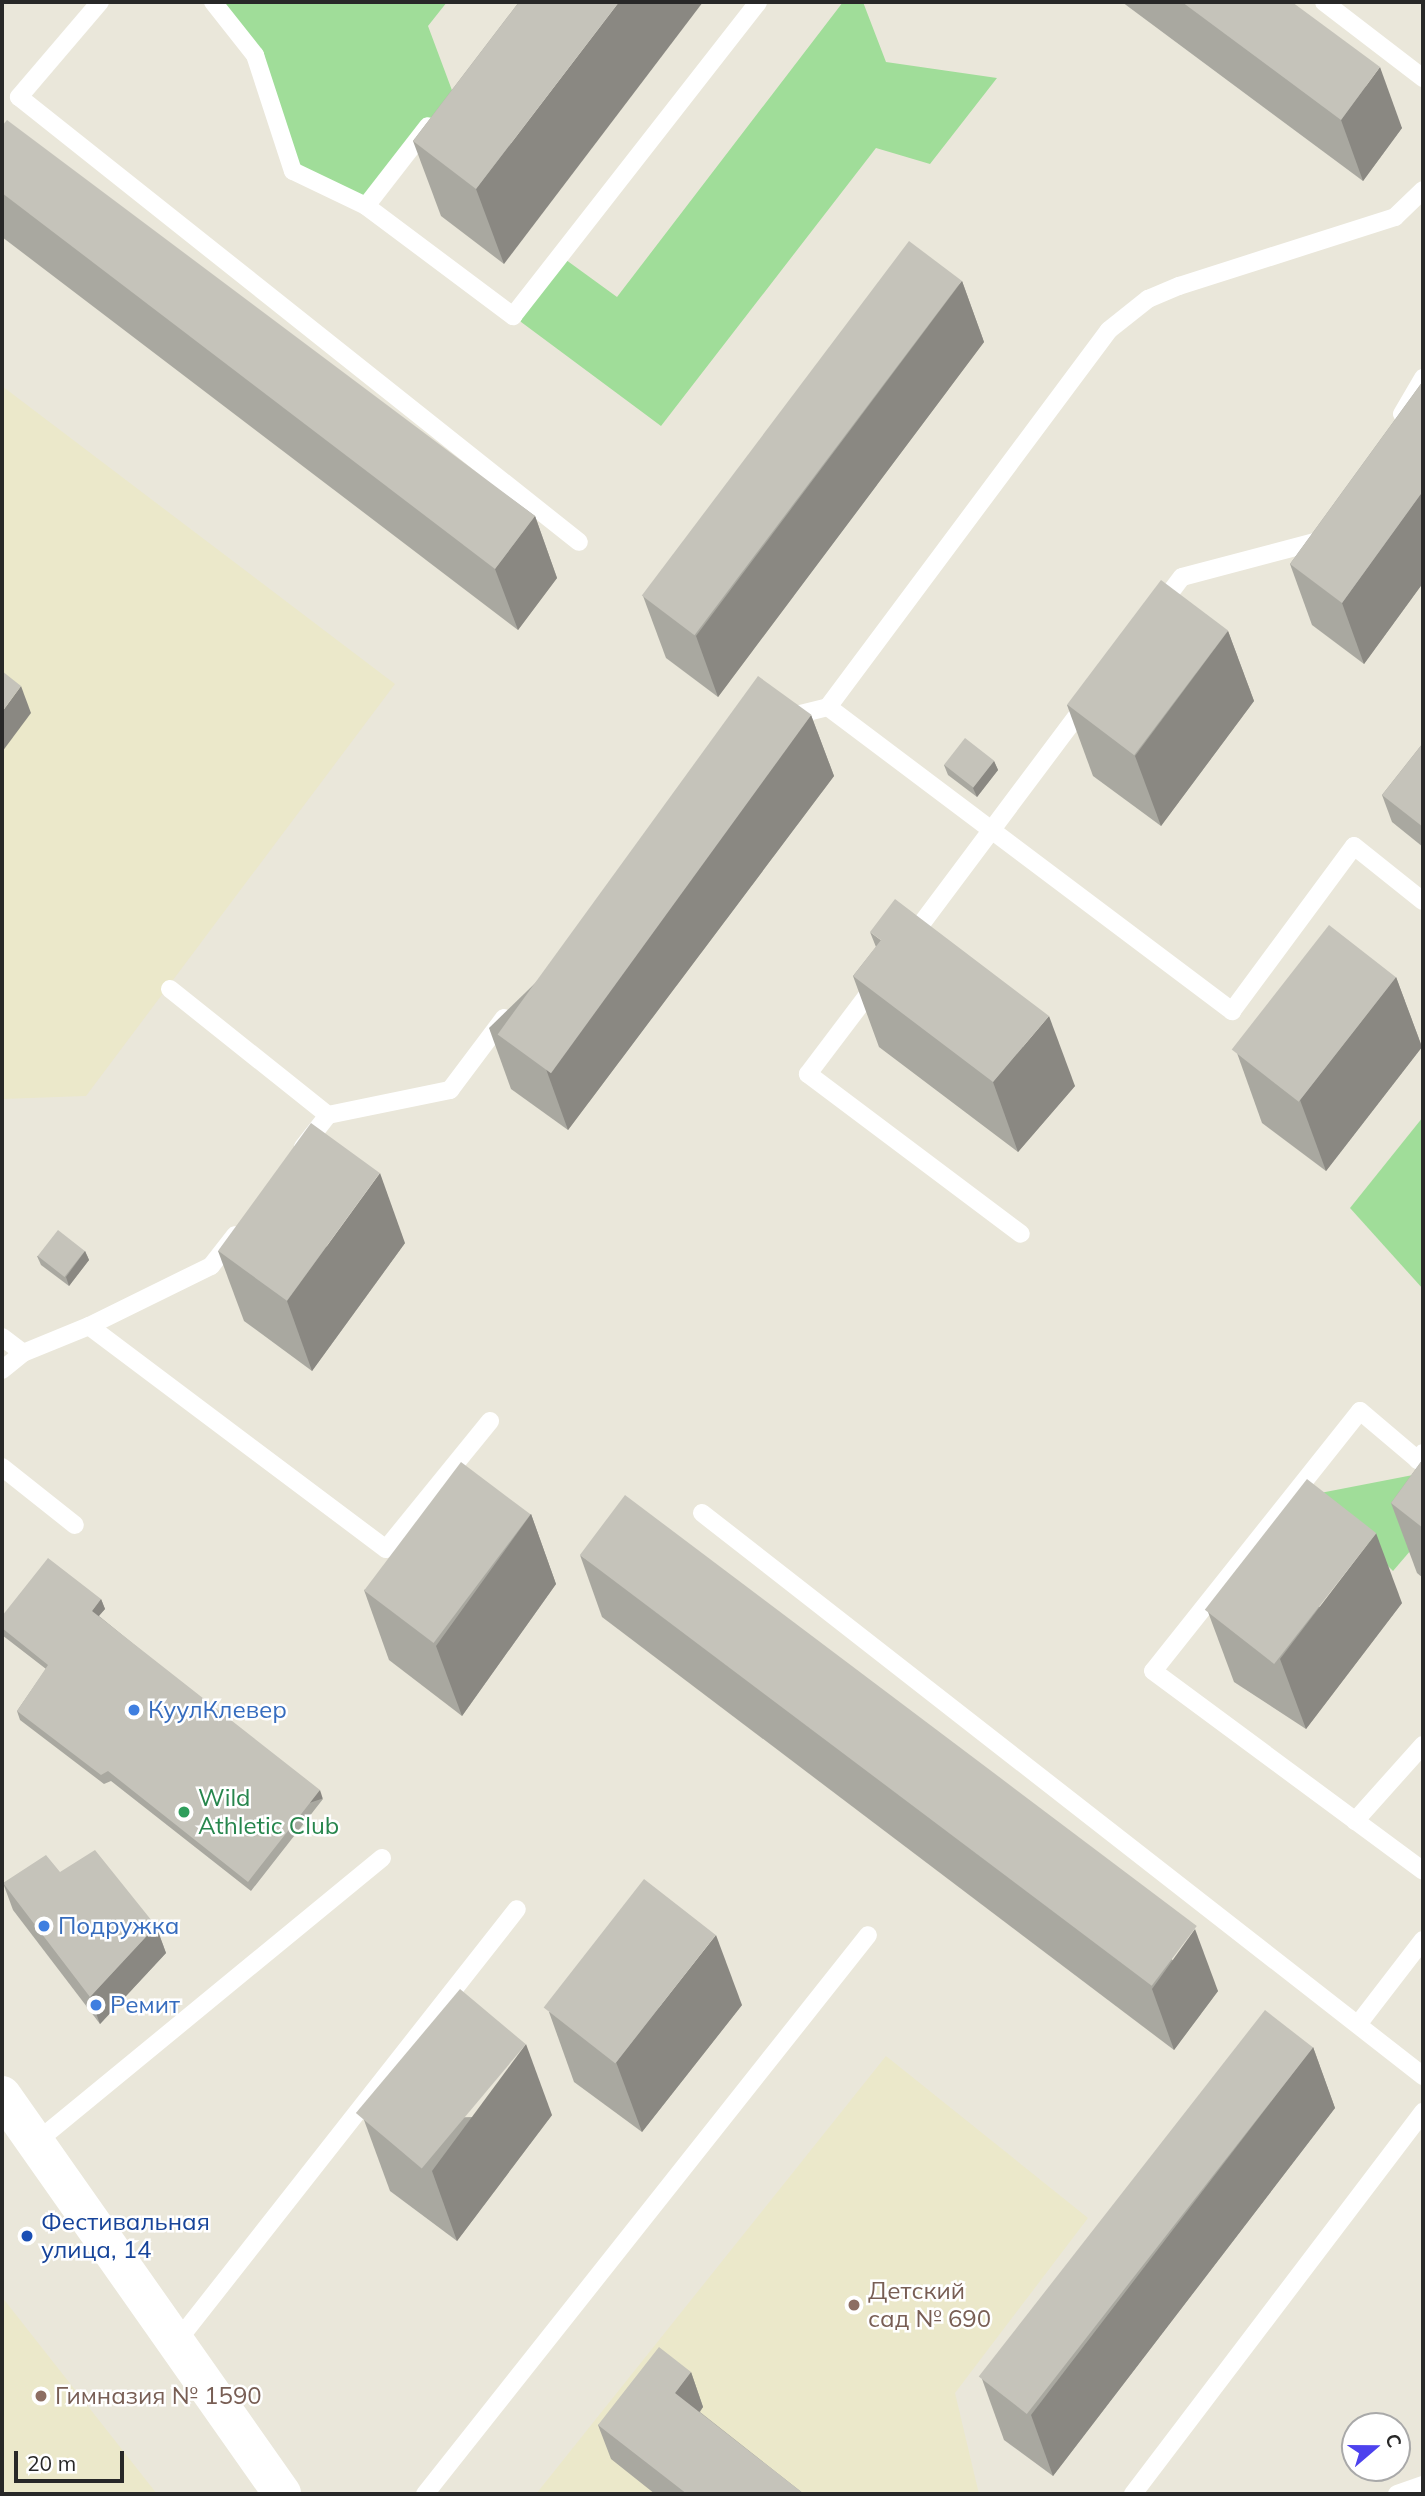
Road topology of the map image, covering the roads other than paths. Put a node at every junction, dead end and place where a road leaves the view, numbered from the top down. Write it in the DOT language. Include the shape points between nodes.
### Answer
graph roads {
  1 [pos="100,2"];
  2 [pos="213,2"];
  3 [pos="758,2"];
  4 [pos="1324,2"];
  5 [pos="1423,78"];
  6 [pos="437,114"];
  7 [pos="1423,190"];
  8 [pos="366,206"];
  9 [pos="1423,378"];
  10 [pos="1389,435"];
  11 [pos="1335,527"];
  12 [pos="579,542"];
  13 [pos="1148,622"];
  14 [pos="1098,688"];
  15 [pos="828,706"];
  16 [pos="767,722"];
  17 [pos="990,833"];
  18 [pos="1423,901"];
  19 [pos="170,989"];
  20 [pos="517,1001"];
  21 [pos="328,1115"];
  22 [pos="295,1158"];
  23 [pos="244,1223"];
  24 [pos="1021,1234"];
  25 [pos="89,1326"];
  26 [pos="2,1337"];
  27 [pos="23,1353"];
  28 [pos="2,1370"];
  29 [pos="490,1421"];
  30 [pos="1423,1453"];
  31 [pos="2,1467"];
  32 [pos="702,1513"];
  33 [pos="75,1525"];
  34 [pos="1423,1745"];
  35 [pos="1355,1821"];
  36 [pos="382,1858"];
  37 [pos="1423,1871"];
  38 [pos="517,1909"];
  39 [pos="868,1936"];
  40 [pos="1423,1940"];
  41 [pos="1359,2023"];
  42 [pos="1423,2076"];
  43 [pos="2,2095"];
  44 [pos="1423,2112"];
  45 [pos="35,2143"];
  46 [pos="175,2344"];
  47 [pos="1423,2485"];
  48 [pos="282,2494"];
  49 [pos="425,2494"];
  50 [pos="1133,2494"];
  51 [pos="1397,2494"];
  1 -- 12 [label="lane" via="19,97"];
  2 -- 8 [label="lane" via="255,55 293,171"];
  3 -- 8 [label="lane" via="513,316"];
  4 -- 5 [label="lane"];
  6 -- 8 [label="lane"];
  7 -- 15 [label="lane" via="1395,217 1179,286 1148,299 1109,330"];
  9 -- 10 [label="lane"];
  11 -- 13 [label="lane" via="1328,538 1182,577"];
  14 -- 17 [label="lane"];
  15 -- 16 [label="lane"];
  15 -- 17 [label="lane"];
  17 -- 18 [label="lane" via="1232,1011 1353,846"];
  17 -- 24 [label="lane" via="808,1074"];
  19 -- 21 [label="lane"];
  20 -- 21 [label="lane" via="450,1090"];
  21 -- 22 [label="lane"];
  23 -- 25 [label="lane" via="211,1266"];
  25 -- 27 [label="lane"];
  25 -- 29 [label="lane" via="386,1549"];
  26 -- 27 [label="lane"];
  27 -- 28 [label="lane"];
  30 -- 35 [label="lane" via="1418,1460 1360,1411 1153,1671"];
  31 -- 33 [label="lane"];
  32 -- 41 [label="lane"];
  34 -- 35 [label="lane"];
  35 -- 37 [label="lane"];
  36 -- 45 [label="lane"];
  38 -- 46 [label="lane"];
  39 -- 49 [label="lane"];
  40 -- 41 [label="lane"];
  41 -- 42 [label="lane"];
  43 -- 45 [label="street"];
  44 -- 50 [label="lane"];
  45 -- 46 [label="street"];
  46 -- 48 [label="street"];
  47 -- 51 [label="lane"];
}
